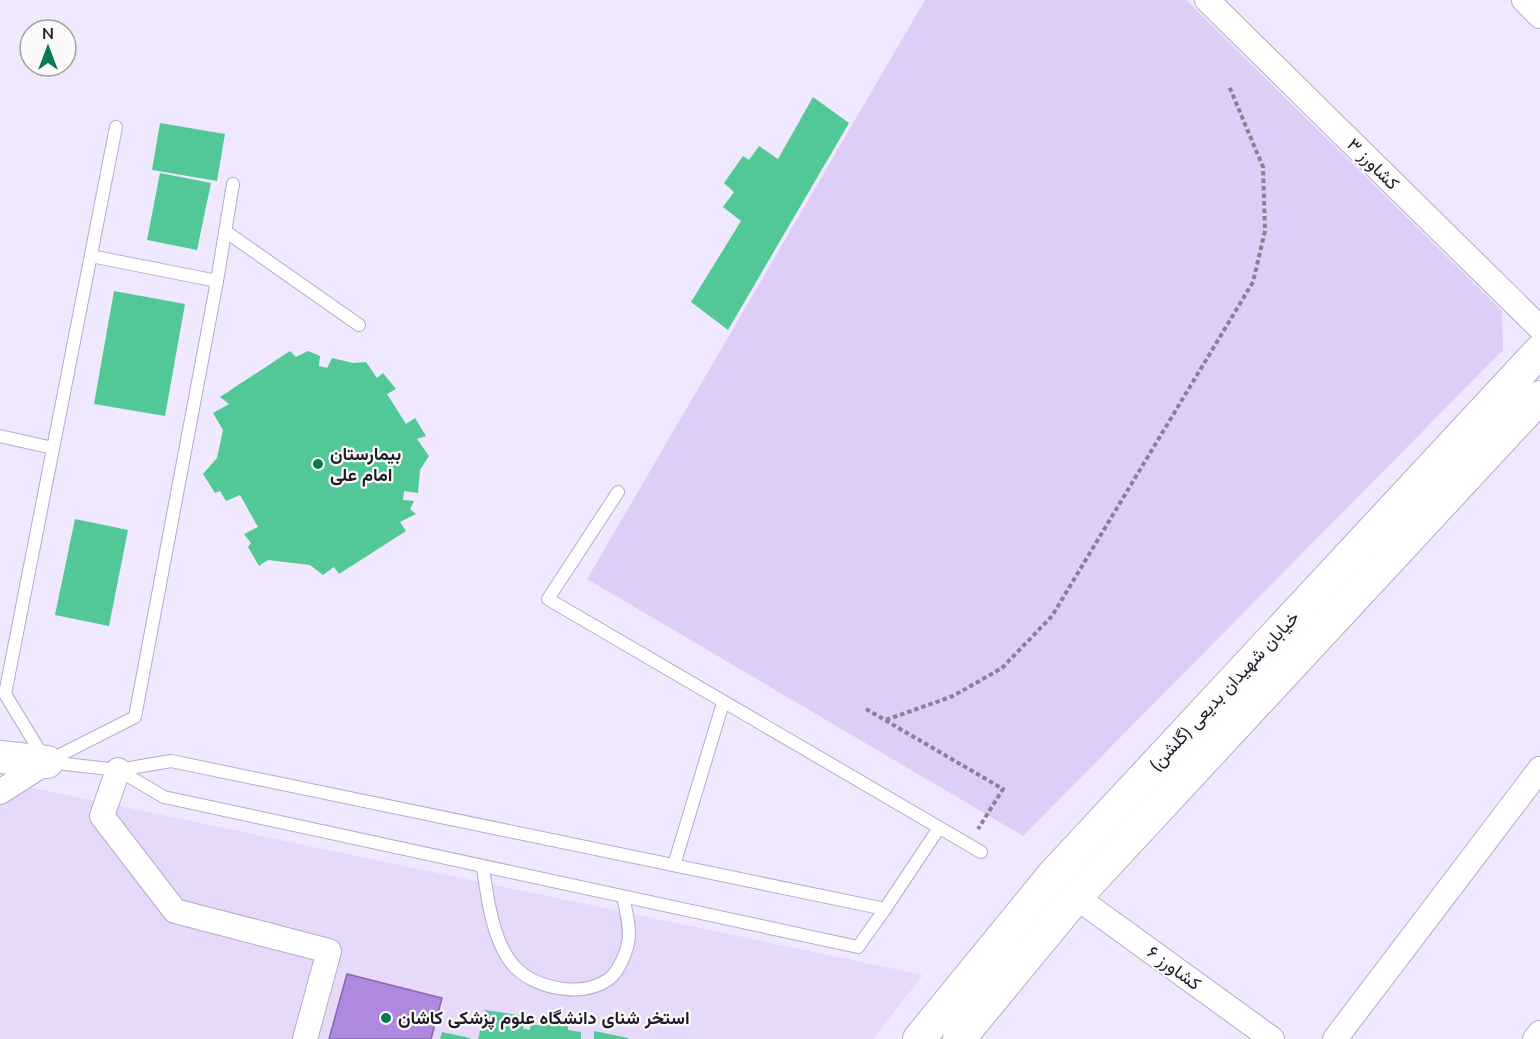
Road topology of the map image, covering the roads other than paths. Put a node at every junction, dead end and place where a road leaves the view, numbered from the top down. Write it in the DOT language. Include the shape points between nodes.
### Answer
graph roads {
  1 [pos="1207,0"];
  2 [pos="1524,0"];
  3 [pos="1540,16"];
  4 [pos="116,128"];
  5 [pos="233,184"];
  6 [pos="225,231"];
  7 [pos="91,256"];
  8 [pos="217,281"];
  9 [pos="359,325"];
  10 [pos="1540,328"];
  11 [pos="1540,351"];
  12 [pos="1540,397"];
  13 [pos="0,436"];
  14 [pos="53,448"];
  15 [pos="618,492"];
  16 [pos="723,703"];
  17 [pos="0,757"];
  18 [pos="47,762"];
  19 [pos="1540,769"];
  20 [pos="118,770"];
  21 [pos="0,792"];
  22 [pos="939,828"];
  23 [pos="981,852"];
  24 [pos="674,865"];
  25 [pos="483,867"];
  26 [pos="623,897"];
  27 [pos="1076,897"];
  28 [pos="885,909"];
  29 [pos="1540,1033"];
  30 [pos="305,1039"];
  31 [pos="919,1039"];
  32 [pos="959,1039"];
  33 [pos="1272,1039"];
  34 [pos="1335,1039"];
  35 [pos="1535,1039"];
  1 -- 10 [label="street, کشاورز ۳"];
  2 -- 3 [label="street"];
  4 -- 7 [label="lane"];
  5 -- 6 [label="lane"];
  6 -- 8 [label="lane"];
  6 -- 9 [label="lane"];
  7 -- 8 [label="lane"];
  7 -- 14 [label="lane"];
  8 -- 18 [label="lane" via="135,717"];
  11 -- 31 [label="street, خیابان شهیدان بدیعی (گلشن)" via="1053,875"];
  12 -- 27 [label="street, خیابان شهیدان بدیعی (گلشن)"];
  13 -- 14 [label="lane"];
  14 -- 18 [label="lane" via="4,694"];
  15 -- 16 [label="lane" via="548,599"];
  16 -- 22 [label="lane"];
  16 -- 24 [label="lane"];
  17 -- 18 [label="street"];
  18 -- 20 [label="lane"];
  18 -- 21 [label="street"];
  19 -- 34 [label="street"];
  20 -- 24 [label="lane" via="171,761"];
  20 -- 25 [label="lane" via="164,798"];
  20 -- 30 [label="street" via="102,816 175,911 329,951"];
  22 -- 23 [label="lane"];
  22 -- 28 [label="lane"];
  24 -- 28 [label="lane"];
  25 -- 26 [label="lane"];
  25 -- 26 [label="lane" via="488,902 503,947 515,966 533,980 559,988 589,988 610,979 629,942"];
  26 -- 28 [label="lane" via="858,947"];
  27 -- 32 [label="street, خیابان شهیدان بدیعی (گلشن)"];
  27 -- 33 [label="street, کشاورز ۶"];
  29 -- 35 [label="street"];
}
